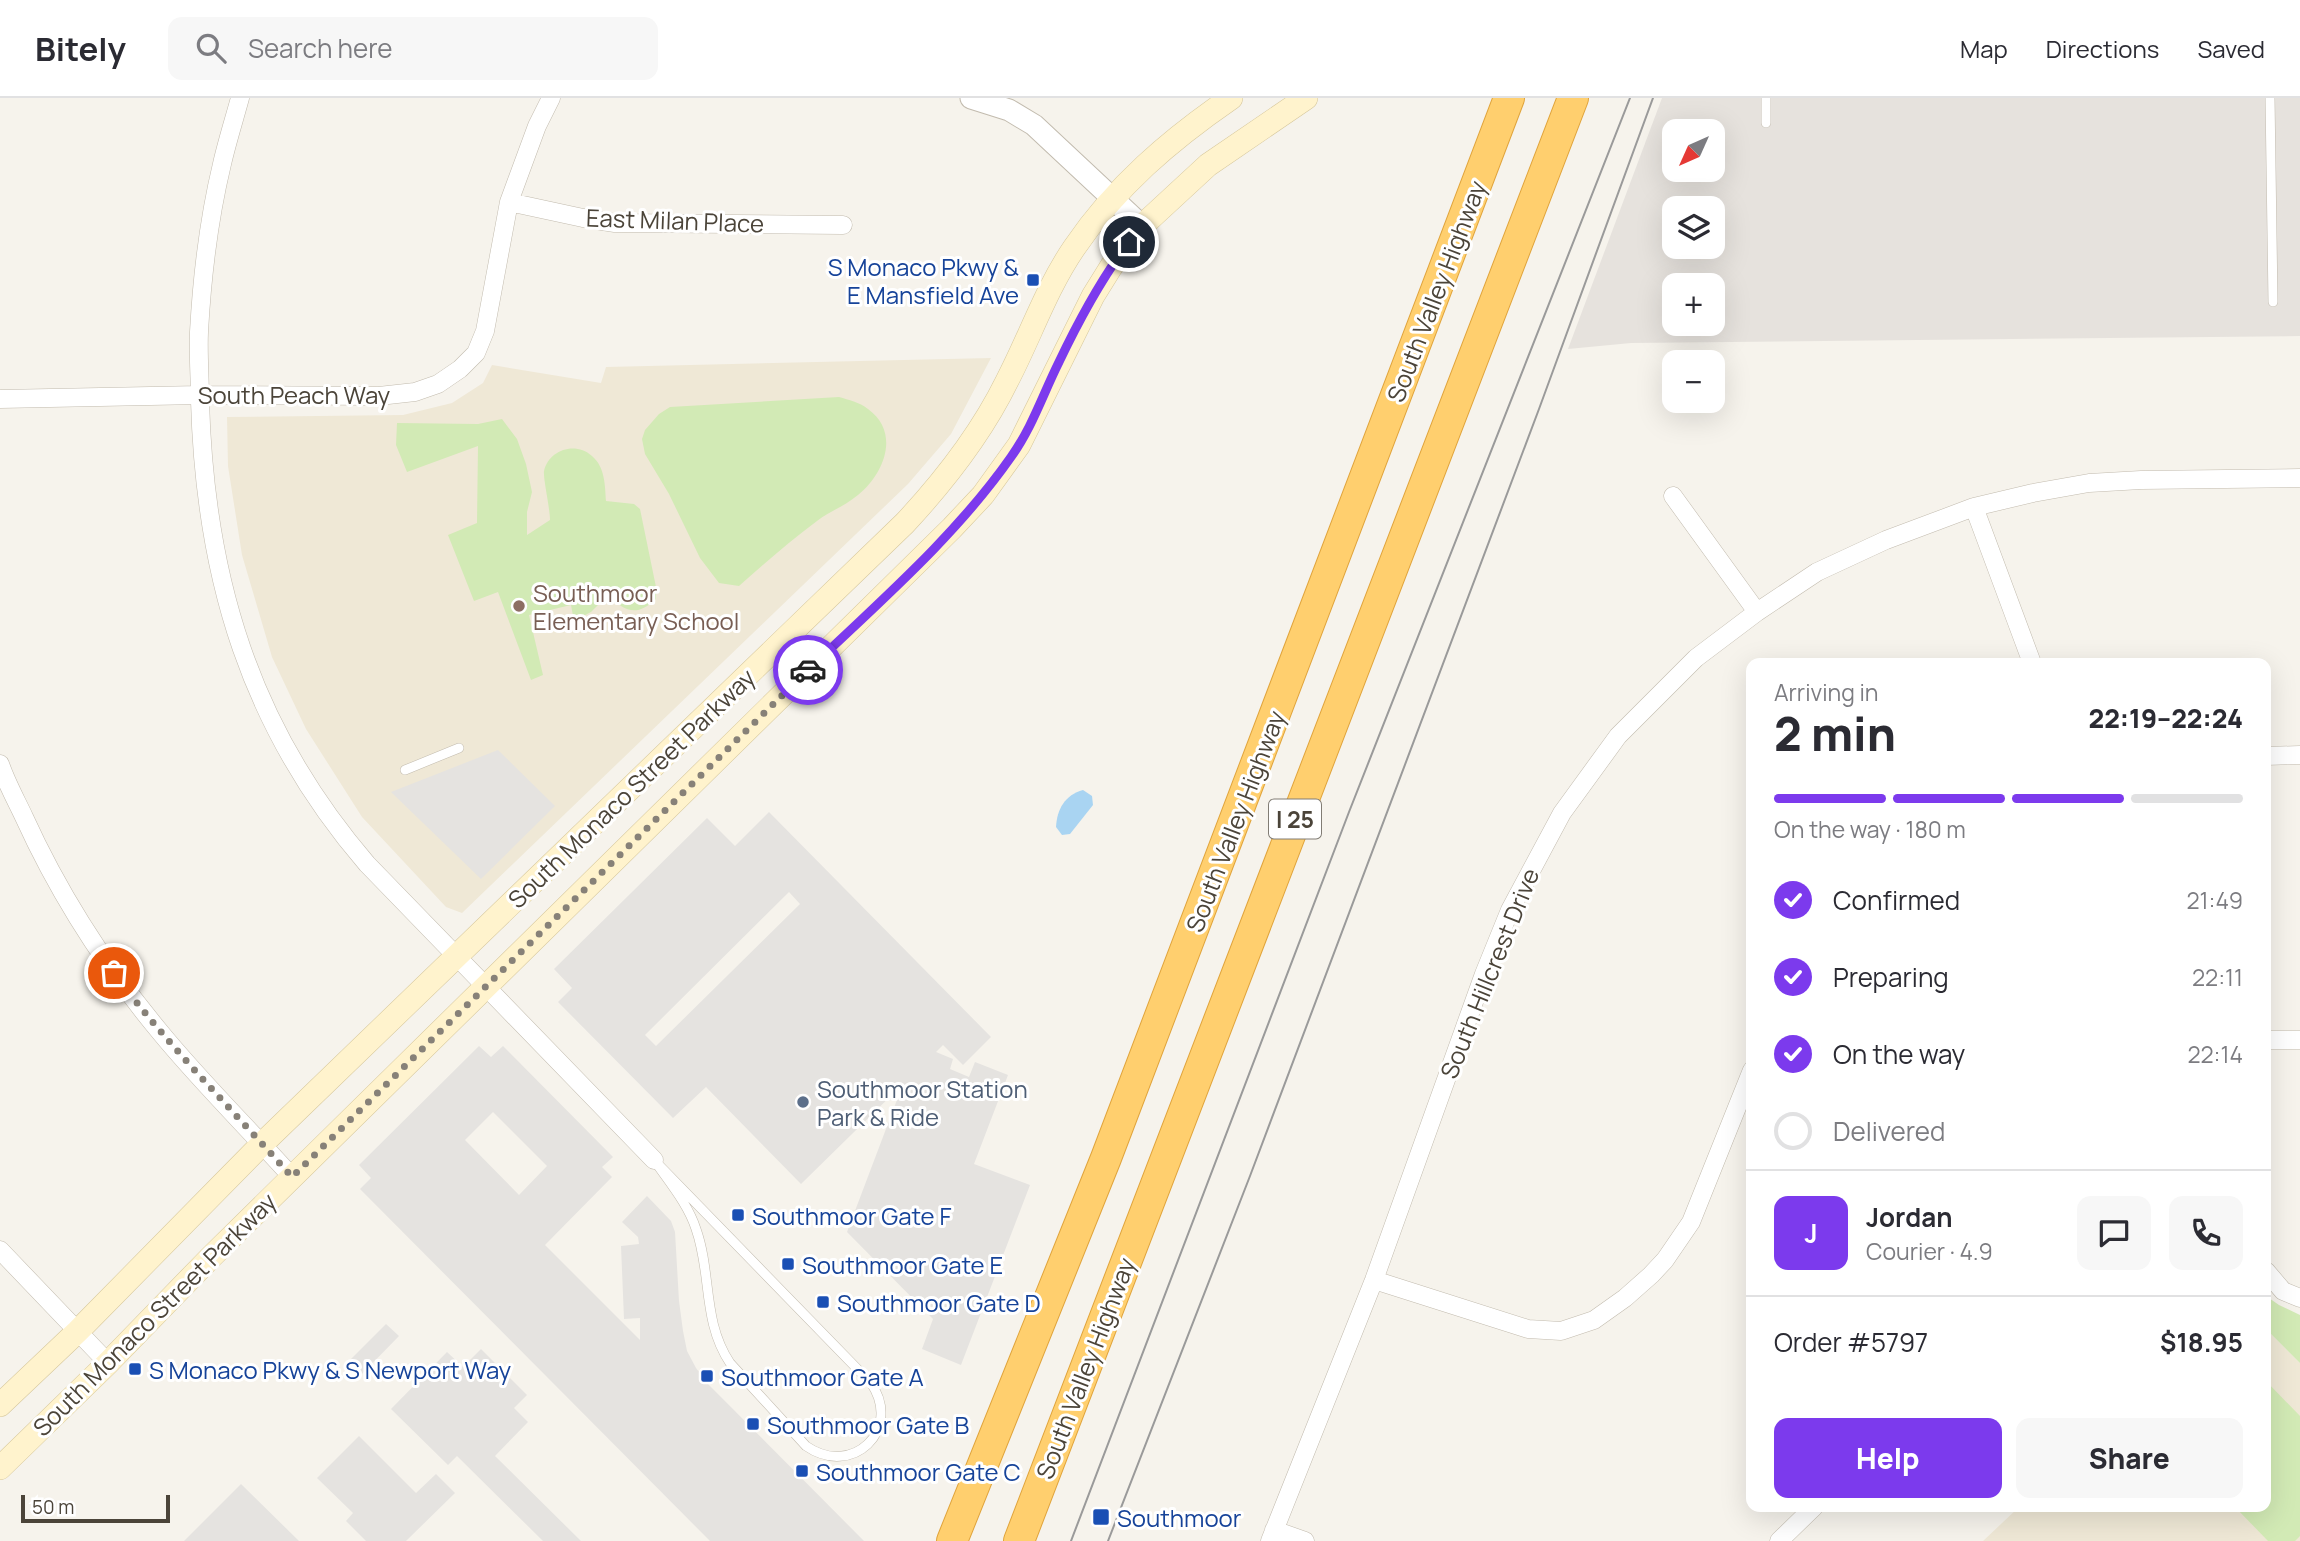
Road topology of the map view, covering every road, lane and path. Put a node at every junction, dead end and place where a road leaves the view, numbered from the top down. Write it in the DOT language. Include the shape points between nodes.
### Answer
graph roads {
  1 [pos="240,98"];
  2 [pos="551,98"];
  3 [pos="971,98"];
  4 [pos="1231,98"];
  5 [pos="1306,98"];
  6 [pos="1509,98"];
  7 [pos="1573,98"];
  8 [pos="1766,98"];
  9 [pos="2270,98"];
  10 [pos="1766,123"];
  11 [pos="1112,197"];
  12 [pos="509,202"];
  13 [pos="843,225"];
  14 [pos="1142,226"];
  15 [pos="2273,302"];
  16 [pos="200,394"];
  17 [pos="0,399"];
  18 [pos="2300,478"];
  19 [pos="1673,496"];
  20 [pos="1974,507"];
  21 [pos="1757,612"];
  22 [pos="2030,658"];
  23 [pos="459,748"];
  24 [pos="2300,755"];
  25 [pos="2271,756"];
  26 [pos="0,764"];
  27 [pos="405,770"];
  28 [pos="458,956"];
  29 [pos="487,987"];
  30 [pos="2271,1040"];
  31 [pos="2300,1040"];
  32 [pos="1746,1085"];
  33 [pos="262,1143"];
  34 [pos="654,1160"];
  35 [pos="292,1177"];
  36 [pos="0,1250"];
  37 [pos="2271,1275"];
  38 [pos="1374,1280"];
  39 [pos="2292,1294"];
  40 [pos="78,1331"];
  41 [pos="108,1363"];
  42 [pos="0,1405"];
  43 [pos="0,1468"];
  44 [pos="1809,1512"];
  45 [pos="1272,1536"];
  46 [pos="952,1541"];
  47 [pos="1019,1541"];
  48 [pos="1305,1541"];
  49 [pos="1779,1541"];
  1 -- 16 [label="street" via="222,164 206,258 199,334"];
  2 -- 12 [label="street, South Peach Way"];
  3 -- 11 [label="street" via="1009,110 1034,125"];
  4 -- 11 [label="main road, South Monaco Street Parkway" via="1171,142"];
  5 -- 14 [label="main road, South Monaco Street Parkway" via="1208,165"];
  6 -- 46 [label="highway, South Valley Highway / I 25" via="1106,1158"];
  7 -- 47 [label="highway, South Valley Highway / I 25"];
  8 -- 10 [label="lane"];
  9 -- 15 [label="lane"];
  11 -- 14 [label="street"];
  11 -- 28 [label="main road, South Monaco Street Parkway" via="1058,274 983,425 926,500"];
  12 -- 13 [label="street, East Milan Place" via="615,223"];
  12 -- 16 [label="street, South Peach Way" via="485,331 475,353 438,384 379,396"];
  14 -- 29 [label="main road, South Monaco Street Parkway" via="1093,296 1018,445 971,508"];
  16 -- 17 [label="street, South Peach Way"];
  16 -- 28 [label="street" via="205,487 218,568 240,647 268,713 332,822"];
  18 -- 20 [label="street, South Hillcrest Drive" via="2089,483"];
  19 -- 21 [label="street"];
  20 -- 21 [label="street, South Hillcrest Drive" via="1817,572"];
  20 -- 22 [label="street"];
  21 -- 38 [label="street, South Hillcrest Drive" via="1696,658 1618,736 1562,813 1510,910 1484,974"];
  23 -- 27 [label="lane"];
  24 -- 25 [label="street"];
  26 -- 33 [label="street" via="40,851 93,943 160,1033"];
  28 -- 29 [label="street"];
  28 -- 33 [label="main road, South Monaco Street Parkway"];
  29 -- 34 [label="street"];
  29 -- 35 [label="main road, South Monaco Street Parkway"];
  30 -- 31 [label="street"];
  32 -- 38 [label="street" via="1690,1222 1651,1275 1594,1320 1561,1331 1528,1329"];
  33 -- 35 [label="street"];
  33 -- 40 [label="main road, South Monaco Street Parkway"];
  34 -- 34 [label="lane" via="697,1230 713,1329 730,1363 806,1446 835,1457 862,1450 876,1435 881,1419 880,1399 871,1383"];
  35 -- 41 [label="main road, South Monaco Street Parkway"];
  36 -- 40 [label="street"];
  37 -- 39 [label="street"];
  38 -- 45 [label="street, South Hillcrest Drive"];
  40 -- 41 [label="street"];
  40 -- 42 [label="main road, South Monaco Street Parkway"];
  41 -- 43 [label="main road, South Monaco Street Parkway"];
  44 -- 49 [label="street"];
  45 -- 48 [label="street"];
}
